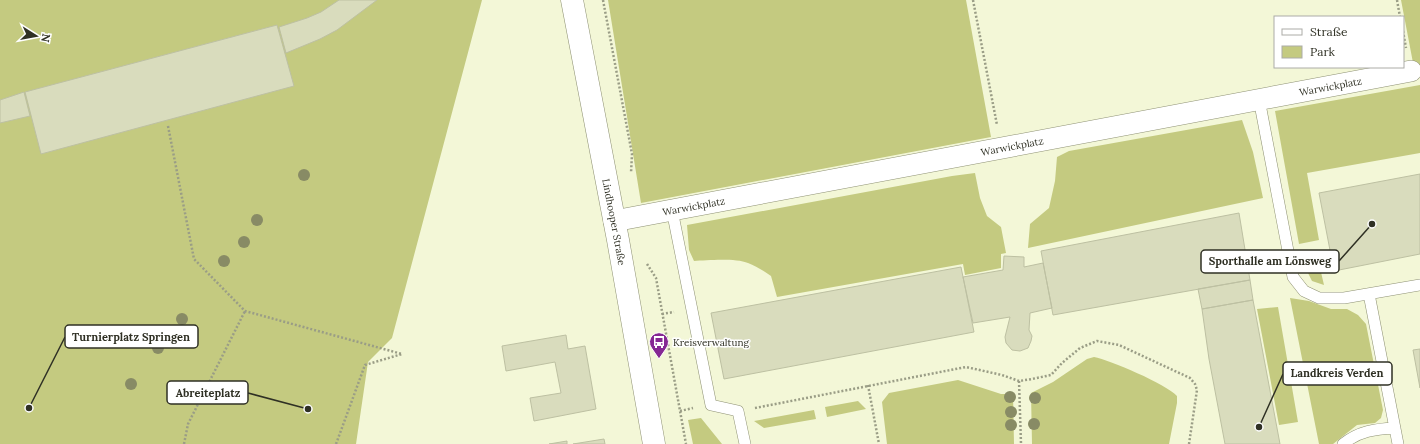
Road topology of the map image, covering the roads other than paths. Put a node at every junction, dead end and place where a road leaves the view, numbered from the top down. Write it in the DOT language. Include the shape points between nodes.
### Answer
graph roads {
  1 [pos="572,0"];
  2 [pos="1411,71"];
  3 [pos="1259,100"];
  4 [pos="672,210"];
  5 [pos="614,221"];
  6 [pos="1420,284"];
  7 [pos="1369,294"];
  8 [pos="1395,428"];
  9 [pos="654,444"];
  10 [pos="745,444"];
  11 [pos="1343,444"];
  12 [pos="1398,444"];
  1 -- 5 [label="main road, Lindhooper Straße"];
  2 -- 3 [label="street, Warwickplatz"];
  3 -- 4 [label="street, Warwickplatz"];
  3 -- 7 [label="lane" via="1293,278 1304,291 1319,298"];
  4 -- 5 [label="street, Warwickplatz"];
  4 -- 10 [label="lane" via="711,405 738,411"];
  5 -- 9 [label="main road, Lindhooper Straße"];
  6 -- 7 [label="lane"];
  7 -- 8 [label="lane"];
  8 -- 11 [label="lane" via="1366,431"];
  8 -- 12 [label="lane"];
}
